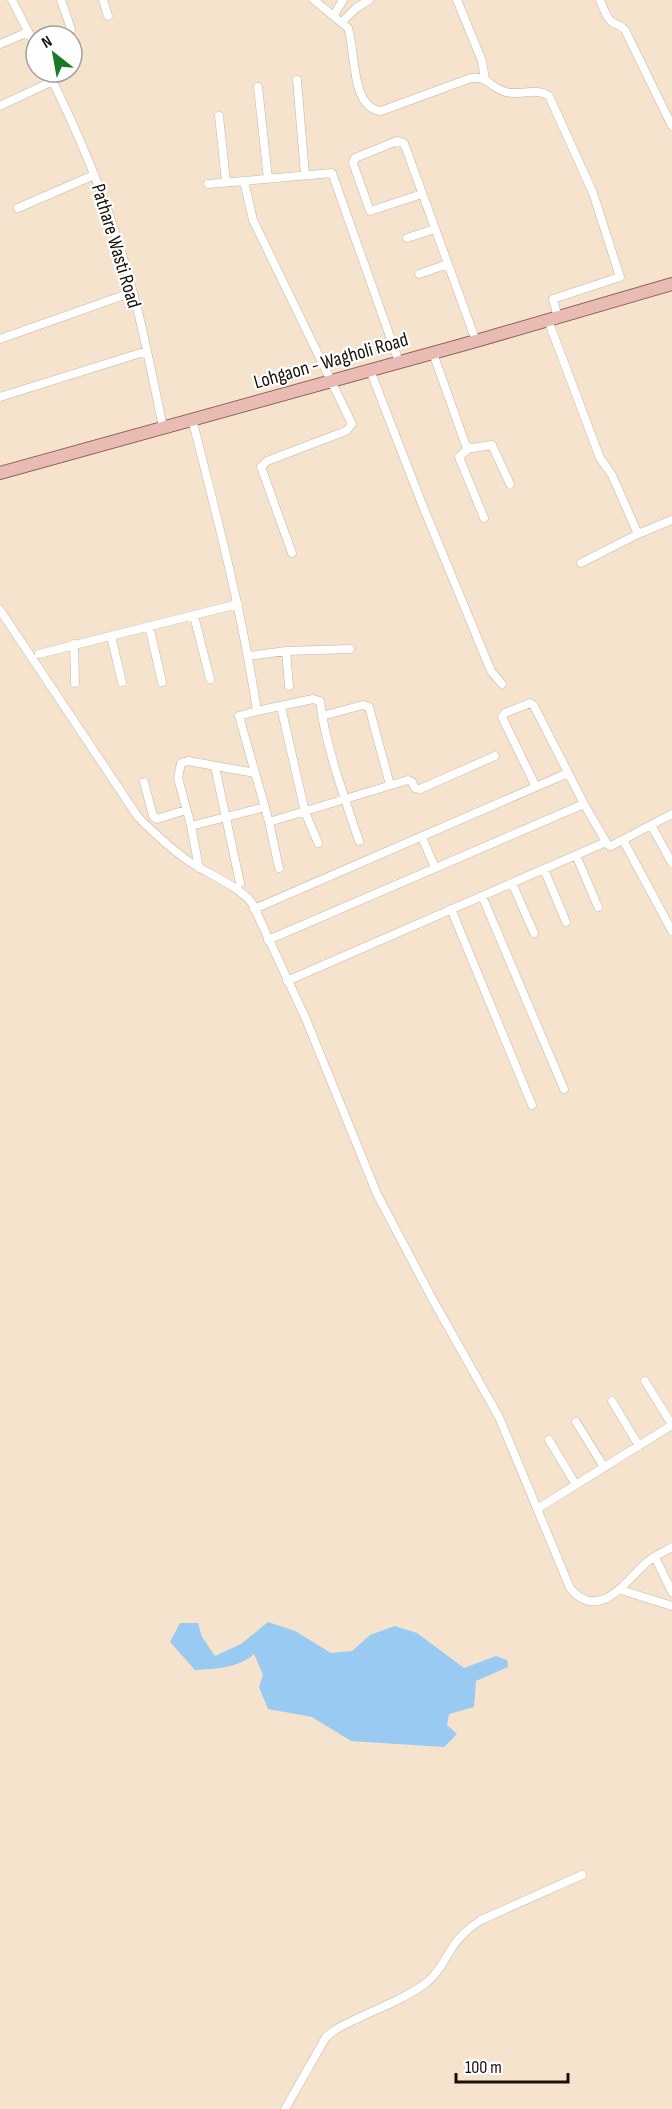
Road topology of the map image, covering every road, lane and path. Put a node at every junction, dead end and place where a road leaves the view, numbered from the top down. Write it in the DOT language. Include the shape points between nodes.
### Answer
graph roads {
  1 [pos="12,0"];
  2 [pos="61,0"];
  3 [pos="103,0"];
  4 [pos="314,0"];
  5 [pos="343,0"];
  6 [pos="369,0"];
  7 [pos="457,0"];
  8 [pos="600,0"];
  9 [pos="334,15"];
  10 [pos="108,16"];
  11 [pos="342,22"];
  12 [pos="24,24"];
  13 [pos="69,24"];
  14 [pos="24,34"];
  15 [pos="0,44"];
  16 [pos="485,79"];
  17 [pos="297,80"];
  18 [pos="47,84"];
  19 [pos="54,84"];
  20 [pos="258,87"];
  21 [pos="0,106"];
  22 [pos="219,116"];
  23 [pos="672,126"];
  24 [pos="94,175"];
  25 [pos="305,175"];
  26 [pos="268,179"];
  27 [pos="244,181"];
  28 [pos="226,182"];
  29 [pos="208,184"];
  30 [pos="422,194"];
  31 [pos="18,208"];
  32 [pos="435,229"];
  33 [pos="406,238"];
  34 [pos="448,264"];
  35 [pos="419,273"];
  36 [pos="672,284"];
  37 [pos="133,292"];
  38 [pos="553,319"];
  39 [pos="0,339"];
  40 [pos="476,341"];
  41 [pos="147,351"];
  42 [pos="433,353"];
  43 [pos="399,362"];
  44 [pos="369,370"];
  45 [pos="330,382"];
  46 [pos="0,397"];
  47 [pos="192,419"];
  48 [pos="163,427"];
  49 [pos="469,448"];
  50 [pos="0,473"];
  51 [pos="510,483"];
  52 [pos="484,518"];
  53 [pos="672,520"];
  54 [pos="638,534"];
  55 [pos="292,553"];
  56 [pos="581,563"];
  57 [pos="238,604"];
  58 [pos="0,610"];
  59 [pos="194,615"];
  60 [pos="149,626"];
  61 [pos="111,636"];
  62 [pos="74,644"];
  63 [pos="350,649"];
  64 [pos="285,651"];
  65 [pos="39,654"];
  66 [pos="248,656"];
  67 [pos="210,679"];
  68 [pos="122,682"];
  69 [pos="162,682"];
  70 [pos="75,683"];
  71 [pos="502,684"];
  72 [pos="289,686"];
  73 [pos="281,706"];
  74 [pos="257,711"];
  75 [pos="322,716"];
  76 [pos="495,756"];
  77 [pos="215,767"];
  78 [pos="255,773"];
  79 [pos="568,773"];
  80 [pos="144,782"];
  81 [pos="390,785"];
  82 [pos="536,787"];
  83 [pos="345,799"];
  84 [pos="584,804"];
  85 [pos="265,807"];
  86 [pos="186,810"];
  87 [pos="305,812"];
  88 [pos="672,814"];
  89 [pos="226,817"];
  90 [pos="269,822"];
  91 [pos="651,825"];
  92 [pos="191,826"];
  93 [pos="422,837"];
  94 [pos="623,840"];
  95 [pos="359,841"];
  96 [pos="606,842"];
  97 [pos="318,843"];
  98 [pos="576,855"];
  99 [pos="672,863"];
  100 [pos="199,868"];
  101 [pos="279,868"];
  102 [pos="435,868"];
  103 [pos="544,869"];
  104 [pos="240,883"];
  105 [pos="512,883"];
  106 [pos="482,896"];
  107 [pos="598,907"];
  108 [pos="254,909"];
  109 [pos="451,909"];
  110 [pos="566,922"];
  111 [pos="672,931"];
  112 [pos="534,933"];
  113 [pos="268,940"];
  114 [pos="287,981"];
  115 [pos="564,1089"];
  116 [pos="532,1106"];
  117 [pos="645,1381"];
  118 [pos="612,1401"];
  119 [pos="576,1422"];
  120 [pos="672,1425"];
  121 [pos="549,1440"];
  122 [pos="639,1446"];
  123 [pos="604,1467"];
  124 [pos="576,1485"];
  125 [pos="537,1509"];
  126 [pos="672,1547"];
  127 [pos="655,1557"];
  128 [pos="621,1590"];
  129 [pos="672,1592"];
  130 [pos="672,1606"];
  131 [pos="582,1875"];
  132 [pos="285,2109"];
  1 -- 12 [label="street"];
  2 -- 13 [label="street"];
  3 -- 10 [label="street"];
  4 -- 9 [label="street"];
  5 -- 9 [label="street"];
  6 -- 11 [label="street"];
  7 -- 16 [label="street" via="482,61"];
  8 -- 23 [label="street" via="608,18 625,30"];
  9 -- 11 [label="street"];
  11 -- 16 [label="street" via="351,35 353,66 364,102 374,111 471,78"];
  14 -- 15 [label="street"];
  16 -- 38 [label="street" via="503,92 538,92 549,96 593,194 620,277 553,299"];
  17 -- 25 [label="street"];
  18 -- 21 [label="street"];
  19 -- 24 [label="street, Pathare Wasti Road"];
  20 -- 26 [label="street"];
  22 -- 28 [label="street"];
  24 -- 31 [label="street"];
  24 -- 37 [label="street, Pathare Wasti Road"];
  25 -- 26 [label="street"];
  25 -- 43 [label="street" via="332,173"];
  26 -- 27 [label="street"];
  27 -- 28 [label="street"];
  27 -- 45 [label="street" via="252,219"];
  28 -- 29 [label="street"];
  30 -- 30 [label="street" via="370,211 353,164 355,158 404,143"];
  30 -- 32 [label="street"];
  32 -- 33 [label="street"];
  32 -- 34 [label="street"];
  34 -- 35 [label="street"];
  34 -- 40 [label="street"];
  36 -- 38 [label="main road, Lohgaon - Wagholi Road"];
  37 -- 39 [label="street"];
  37 -- 41 [label="street, Pathare Wasti Road"];
  38 -- 40 [label="main road, Lohgaon - Wagholi Road"];
  38 -- 54 [label="street" via="561,359 600,458 612,475"];
  40 -- 42 [label="main road, Lohgaon - Wagholi Road"];
  41 -- 46 [label="street"];
  41 -- 48 [label="street, Pathare Wasti Road"];
  42 -- 43 [label="main road, Lohgaon - Wagholi Road"];
  42 -- 49 [label="street"];
  43 -- 44 [label="main road, Lohgaon - Wagholi Road"];
  44 -- 45 [label="main road, Lohgaon - Wagholi Road"];
  44 -- 71 [label="street" via="491,671"];
  45 -- 47 [label="main road, Lohgaon - Wagholi Road"];
  45 -- 55 [label="street" via="351,419 350,429 267,461 261,467"];
  47 -- 48 [label="main road, Lohgaon - Wagholi Road"];
  47 -- 57 [label="street"];
  48 -- 50 [label="main road, Lohgaon - Wagholi Road"];
  49 -- 51 [label="street" via="492,445"];
  49 -- 52 [label="street" via="459,457"];
  53 -- 54 [label="street"];
  54 -- 56 [label="street"];
  57 -- 59 [label="street"];
  57 -- 66 [label="street"];
  58 -- 100 [label="street" via="129,806 162,841"];
  59 -- 60 [label="street"];
  59 -- 67 [label="street"];
  60 -- 61 [label="street"];
  60 -- 69 [label="street"];
  61 -- 62 [label="street"];
  61 -- 68 [label="street"];
  62 -- 65 [label="street"];
  62 -- 70 [label="street"];
  63 -- 64 [label="street"];
  64 -- 66 [label="street"];
  64 -- 72 [label="street"];
  66 -- 74 [label="street"];
  73 -- 74 [label="street"];
  73 -- 75 [label="street" via="318,699"];
  73 -- 87 [label="street"];
  74 -- 78 [label="street" via="239,716"];
  75 -- 81 [label="street" via="369,706"];
  75 -- 83 [label="street"];
  76 -- 81 [label="street" via="420,789 410,781"];
  77 -- 78 [label="street"];
  77 -- 86 [label="street" via="188,760 181,763 178,778"];
  77 -- 89 [label="street"];
  78 -- 85 [label="street"];
  79 -- 82 [label="street"];
  79 -- 82 [label="street" via="533,703 505,713 503,722"];
  79 -- 84 [label="street"];
  80 -- 86 [label="street" via="157,819"];
  81 -- 83 [label="street"];
  82 -- 93 [label="street"];
  83 -- 87 [label="street"];
  83 -- 95 [label="street"];
  84 -- 96 [label="street"];
  84 -- 102 [label="street"];
  85 -- 89 [label="street"];
  85 -- 90 [label="street"];
  86 -- 92 [label="street"];
  87 -- 90 [label="street"];
  87 -- 97 [label="street"];
  88 -- 91 [label="street"];
  89 -- 92 [label="street"];
  89 -- 104 [label="street"];
  90 -- 101 [label="street"];
  91 -- 94 [label="street"];
  91 -- 99 [label="street"];
  92 -- 100 [label="street"];
  93 -- 102 [label="street"];
  93 -- 108 [label="street"];
  94 -- 96 [label="street" via="611,846"];
  94 -- 111 [label="street"];
  96 -- 98 [label="street"];
  98 -- 103 [label="street"];
  98 -- 107 [label="street"];
  100 -- 108 [label="street" via="239,892"];
  102 -- 113 [label="street"];
  103 -- 105 [label="street"];
  103 -- 110 [label="street"];
  105 -- 106 [label="street"];
  105 -- 112 [label="street"];
  106 -- 109 [label="street"];
  106 -- 115 [label="street"];
  108 -- 113 [label="street"];
  109 -- 114 [label="street"];
  109 -- 116 [label="street"];
  113 -- 114 [label="street"];
  114 -- 125 [label="street" via="377,1194 499,1417"];
  117 -- 120 [label="street"];
  118 -- 122 [label="street"];
  119 -- 123 [label="street"];
  120 -- 122 [label="street"];
  121 -- 124 [label="street"];
  122 -- 123 [label="street"];
  123 -- 124 [label="street"];
  124 -- 125 [label="street"];
  125 -- 128 [label="street" via="575,1594 582,1599 600,1600"];
  126 -- 127 [label="street"];
  127 -- 128 [label="street"];
  127 -- 129 [label="street"];
  128 -- 130 [label="street"];
  131 -- 132 [label="street" via="481,1920 466,1930 441,1969 426,1982 326,2037"];
}
